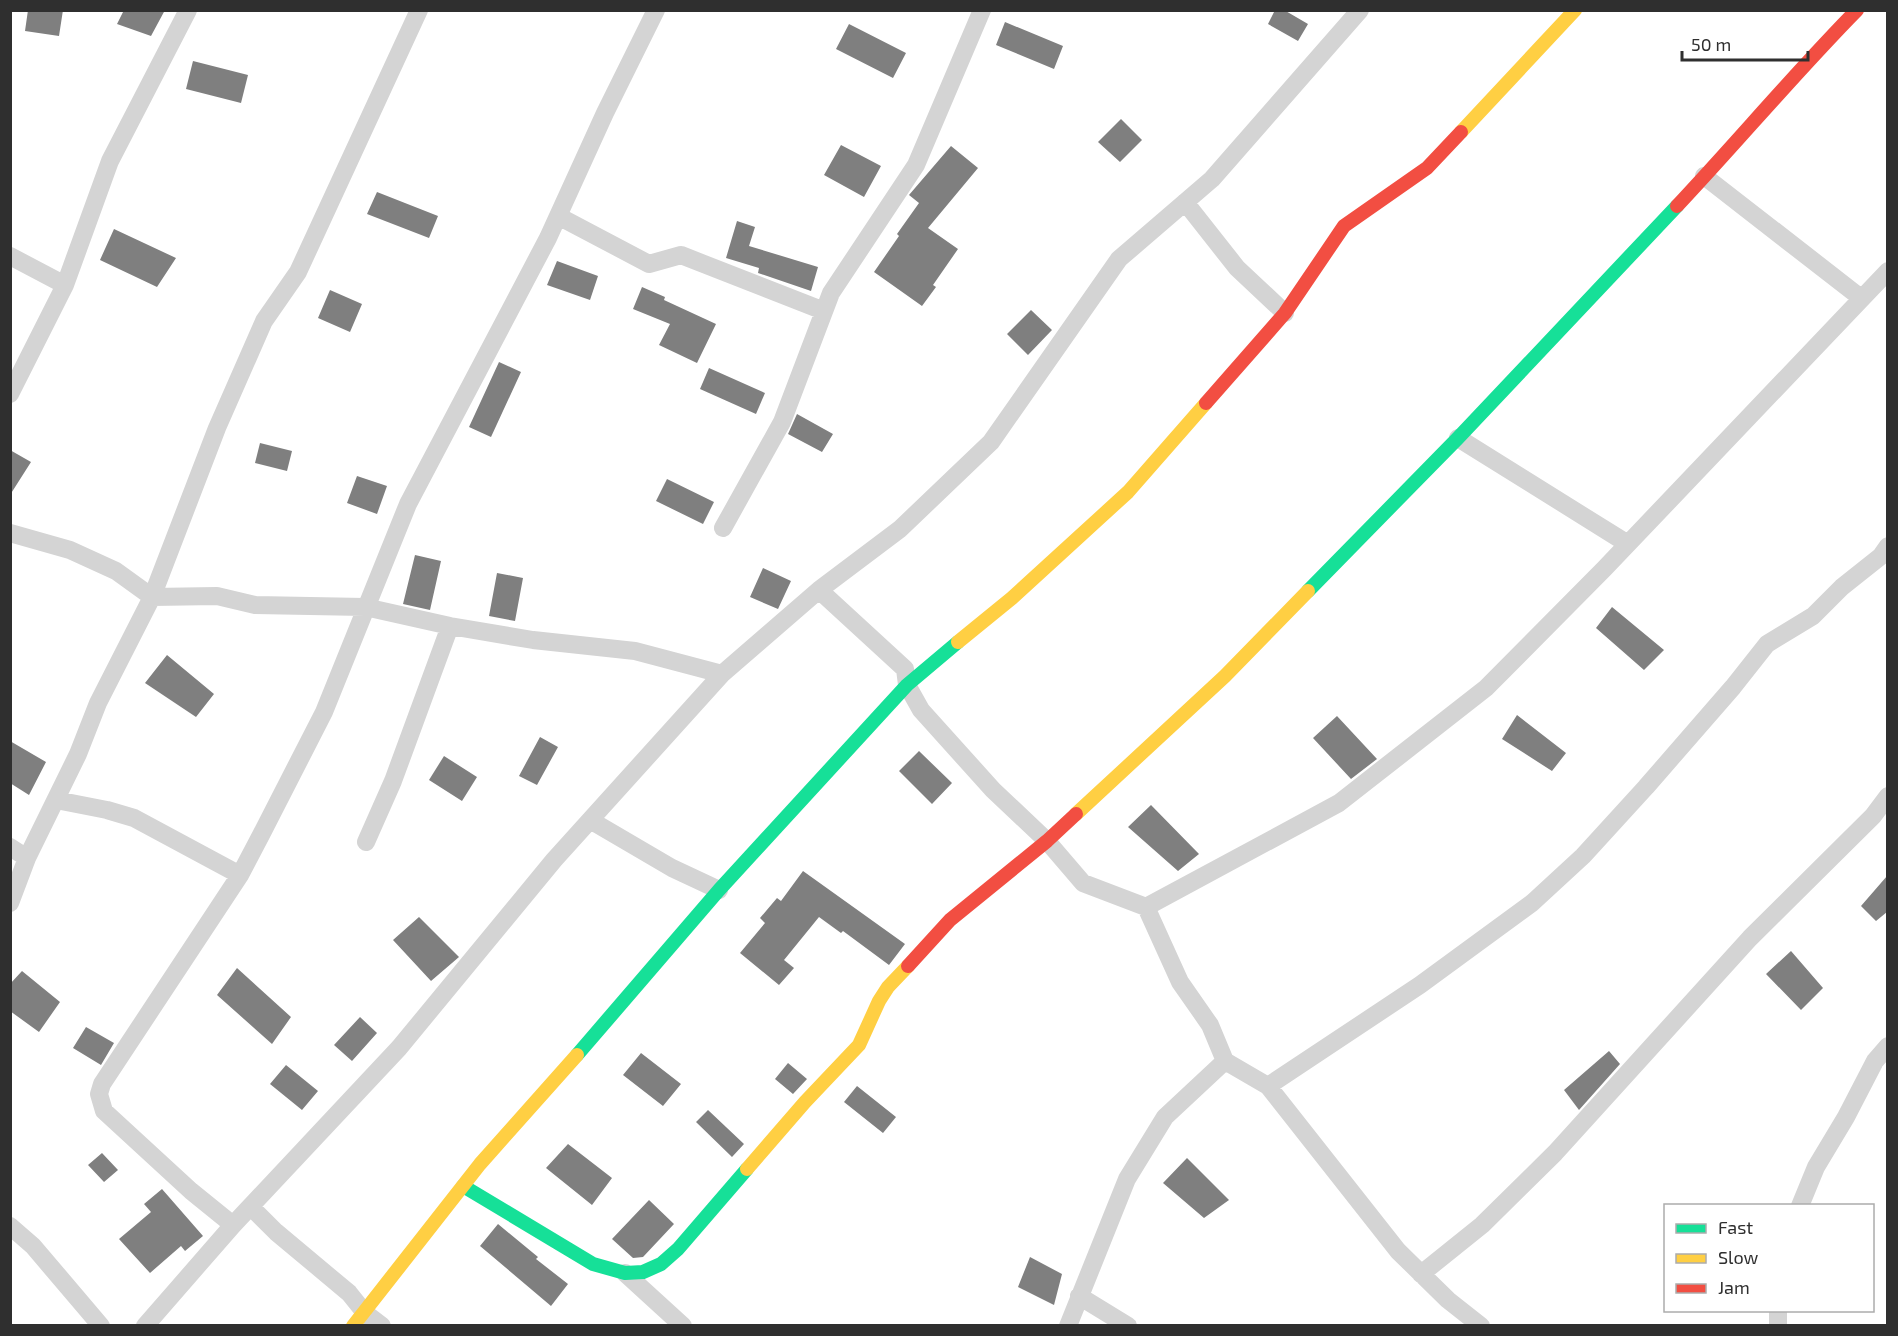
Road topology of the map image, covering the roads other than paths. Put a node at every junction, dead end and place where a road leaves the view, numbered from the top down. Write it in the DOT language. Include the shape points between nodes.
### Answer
graph roads {
  1 [pos="188,10"];
  2 [pos="419,10"];
  3 [pos="656,10"];
  4 [pos="982,10"];
  5 [pos="1360,10"];
  6 [pos="1575,10"];
  7 [pos="1857,10"];
  8 [pos="1704,176"];
  9 [pos="1185,202"];
  10 [pos="558,216"];
  11 [pos="10,256"];
  12 [pos="1887,271"];
  13 [pos="65,285"];
  14 [pos="1861,298"];
  15 [pos="824,311"];
  16 [pos="1285,313"];
  17 [pos="10,394"];
  18 [pos="1458,438"];
  19 [pos="723,528"];
  20 [pos="10,533"];
  21 [pos="1628,544"];
  22 [pos="1887,546"];
  23 [pos="819,590"];
  24 [pos="152,597"];
  25 [pos="365,607"];
  26 [pos="450,626"];
  27 [pos="722,674"];
  28 [pos="907,685"];
  29 [pos="1887,796"];
  30 [pos="56,800"];
  31 [pos="590,820"];
  32 [pos="1047,841"];
  33 [pos="366,842"];
  34 [pos="10,847"];
  35 [pos="27,858"];
  36 [pos="240,875"];
  37 [pos="719,890"];
  38 [pos="10,903"];
  39 [pos="1146,907"];
  40 [pos="1887,1046"];
  41 [pos="1225,1060"];
  42 [pos="1268,1086"];
  43 [pos="463,1186"];
  44 [pos="1801,1204"];
  45 [pos="251,1207"];
  46 [pos="10,1226"];
  47 [pos="233,1226"];
  48 [pos="625,1273"];
  49 [pos="1421,1274"];
  50 [pos="1079,1296"];
  51 [pos="359,1319"];
  52 [pos="101,1326"];
  53 [pos="145,1326"];
  54 [pos="382,1326"];
  55 [pos="683,1326"];
  56 [pos="1068,1326"];
  57 [pos="1128,1326"];
  58 [pos="1480,1326"];
  1 -- 13 [label="street" via="110,161"];
  2 -- 24 [label="street" via="298,272 264,321 217,428"];
  3 -- 10 [label="street"];
  4 -- 15 [label="street" via="915,165 831,293"];
  5 -- 9 [label="street" via="1212,178"];
  6 -- 16 [label="street" via="1427,168 1344,226"];
  7 -- 8 [label="street"];
  8 -- 14 [label="street"];
  8 -- 18 [label="street"];
  9 -- 16 [label="street" via="1237,268"];
  9 -- 23 [label="street" via="1119,259 991,442 900,529"];
  10 -- 15 [label="street" via="649,264 681,255"];
  10 -- 25 [label="street" via="408,504"];
  11 -- 13 [label="street"];
  12 -- 14 [label="street"];
  13 -- 17 [label="street"];
  14 -- 21 [label="street"];
  15 -- 19 [label="street" via="782,422"];
  16 -- 28 [label="street" via="1128,492 1012,598"];
  18 -- 21 [label="street"];
  18 -- 32 [label="street" via="1225,676"];
  20 -- 24 [label="street" via="70,550 116,571"];
  21 -- 39 [label="street" via="1486,688 1340,802"];
  22 -- 42 [label="street" via="1881,556 1813,616 1767,644 1646,787 1583,856 1532,903 1420,985"];
  23 -- 27 [label="street"];
  23 -- 28 [label="street" via="905,669"];
  24 -- 25 [label="street" via="217,596 255,605"];
  24 -- 30 [label="street" via="98,703"];
  25 -- 26 [label="street"];
  25 -- 36 [label="street" via="324,712"];
  26 -- 27 [label="street" via="635,651"];
  26 -- 33 [label="street"];
  27 -- 31 [label="street"];
  28 -- 32 [label="street" via="928,718 993,790"];
  28 -- 37 [label="street"];
  29 -- 49 [label="street" via="1873,816 1750,938 1555,1153 1482,1225"];
  30 -- 35 [label="street"];
  30 -- 36 [label="street" via="134,818"];
  31 -- 37 [label="street" via="672,868"];
  31 -- 45 [label="street" via="399,1048"];
  32 -- 39 [label="street" via="1083,883"];
  32 -- 48 [label="street" via="950,920 888,987 859,1045 678,1249 661,1264 643,1272"];
  34 -- 35 [label="street"];
  35 -- 38 [label="street"];
  36 -- 47 [label="street" via="115,1063 99,1094 105,1111 118,1125"];
  37 -- 43 [label="street"];
  39 -- 41 [label="street" via="1180,982 1210,1026"];
  40 -- 44 [label="street" via="1816,1167"];
  41 -- 42 [label="street"];
  41 -- 50 [label="street" via="1165,1117 1127,1179"];
  42 -- 49 [label="street" via="1398,1251"];
  43 -- 48 [label="street" via="593,1264"];
  43 -- 51 [label="street"];
  45 -- 47 [label="street"];
  45 -- 51 [label="street" via="349,1293"];
  46 -- 52 [label="street" via="33,1246"];
  47 -- 53 [label="street"];
  48 -- 55 [label="street"];
  49 -- 58 [label="street"];
  50 -- 56 [label="street"];
  50 -- 57 [label="street"];
  51 -- 54 [label="street"];
}
